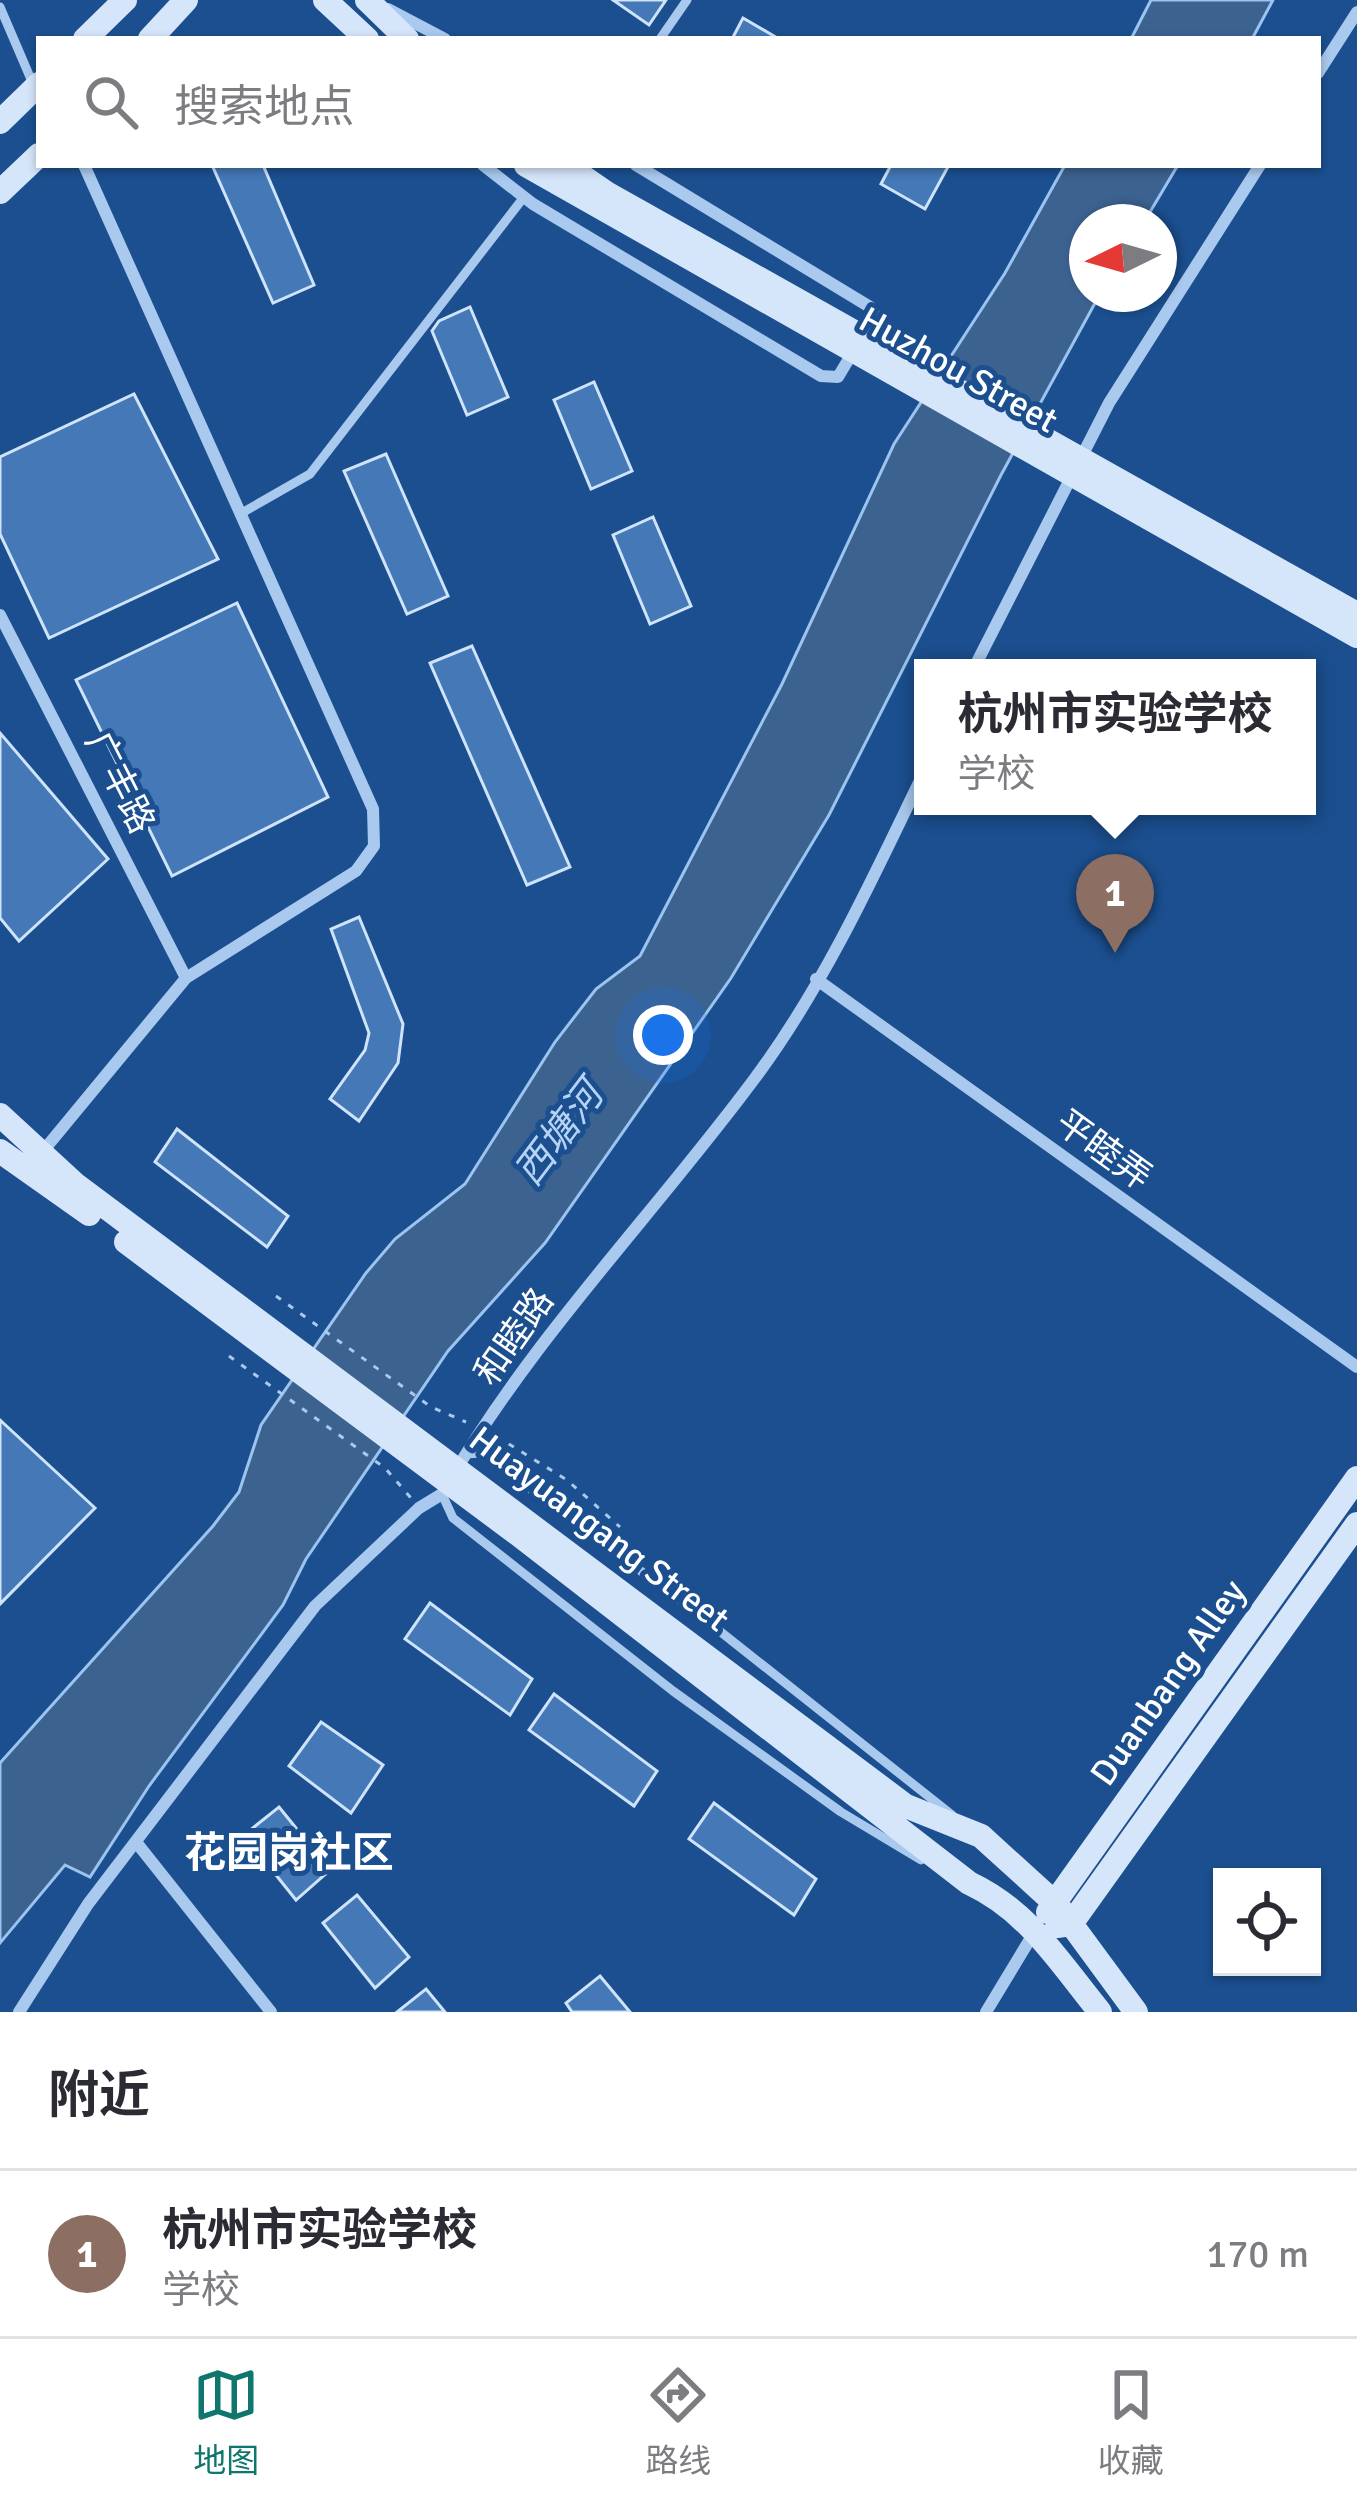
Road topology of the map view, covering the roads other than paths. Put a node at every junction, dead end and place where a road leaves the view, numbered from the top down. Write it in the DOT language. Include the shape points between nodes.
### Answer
graph roads {
  1 [pos="125,0"];
  2 [pos="186,0"];
  3 [pos="325,0"];
  4 [pos="368,0"];
  5 [pos="687,0"];
  6 [pos="0,7"];
  7 [pos="1357,12"];
  8 [pos="88,36"];
  9 [pos="153,36"];
  10 [pos="363,36"];
  11 [pos="404,36"];
  12 [pos="439,36"];
  13 [pos="662,36"];
  14 [pos="1321,68"];
  15 [pos="36,84"];
  16 [pos="36,87"];
  17 [pos="0,122"];
  18 [pos="36,158"];
  19 [pos="85,168"];
  20 [pos="487,168"];
  21 [pos="531,168"];
  22 [pos="570,168"];
  23 [pos="641,168"];
  24 [pos="1258,168"];
  25 [pos="0,192"];
  26 [pos="524,197"];
  27 [pos="240,514"];
  28 [pos="1357,614"];
  29 [pos="0,615"];
  30 [pos="1357,636"];
  31 [pos="979,659"];
  32 [pos="914,791"];
  33 [pos="186,978"];
  34 [pos="816,979"];
  35 [pos="0,1115"];
  36 [pos="0,1151"];
  37 [pos="35,1162"];
  38 [pos="1357,1367"];
  39 [pos="465,1454"];
  40 [pos="1357,1478"];
  41 [pos="442,1494"];
  42 [pos="1357,1524"];
  43 [pos="902,1815"];
  44 [pos="981,1836"];
  45 [pos="136,1842"];
  46 [pos="969,1883"];
  47 [pos="1054,1903"];
  48 [pos="1071,1924"];
  49 [pos="1036,1929"];
  50 [pos="19,2012"];
  51 [pos="271,2012"];
  52 [pos="986,2012"];
  53 [pos="1100,2012"];
  54 [pos="1136,2012"];
  1 -- 8 [label="street"];
  2 -- 9 [label="street"];
  3 -- 10 [label="street"];
  4 -- 11 [label="street"];
  4 -- 12 [label="street"];
  5 -- 13 [label="lane"];
  6 -- 15 [label="lane"];
  7 -- 14 [label="street"];
  16 -- 17 [label="street"];
  18 -- 25 [label="street"];
  19 -- 27 [label="street"];
  20 -- 26 [label="street"];
  21 -- 30 [label="street, Huzhou Street"];
  22 -- 28 [label="street, Huzhou Street"];
  23 -- 26 [label="street" via="870,307 875,315 838,377 821,376"];
  24 -- 31 [label="street" via="1109,403"];
  26 -- 27 [label="lane" via="310,474"];
  27 -- 33 [label="street" via="373,809 374,846 356,871"];
  29 -- 33 [label="street, 广丰路"];
  32 -- 34 [label="street, 和睦路"];
  33 -- 37 [label="street"];
  34 -- 38 [label="street, 平睦弄"];
  34 -- 39 [label="street, 和睦路" via="759,1073 562,1315"];
  35 -- 37 [label="street, Huayuangang Street"];
  36 -- 37 [label="street, Huayuangang Street"];
  37 -- 43 [label="street, Huayuangang Street"];
  39 -- 41 [label="street, 和睦路"];
  39 -- 44 [label="lane" via="482,1453 670,1592"];
  40 -- 47 [label="street, Duanbang Alley"];
  41 -- 45 [label="street, 和睦路" via="316,1606"];
  41 -- 46 [label="lane" via="453,1518 674,1691 841,1812"];
  42 -- 48 [label="street, Duanbang Alley"];
  43 -- 44 [label="street, Huayuangang Street"];
  43 -- 46 [label="street, Huayuangang Street"];
  44 -- 47 [label="street, Huayuangang Street"];
  45 -- 50 [label="street, 和睦路"];
  45 -- 51 [label="street"];
  46 -- 49 [label="street, Huayuangang Street"];
  47 -- 48 [label="street, Huayuangang Street"];
  47 -- 49 [label="street, Duanbang Alley"];
  48 -- 49 [label="street"];
  48 -- 54 [label="street, Huayuangang Street"];
  49 -- 52 [label="street, Duanbang Alley"];
  49 -- 53 [label="street, Huayuangang Street"];
}
